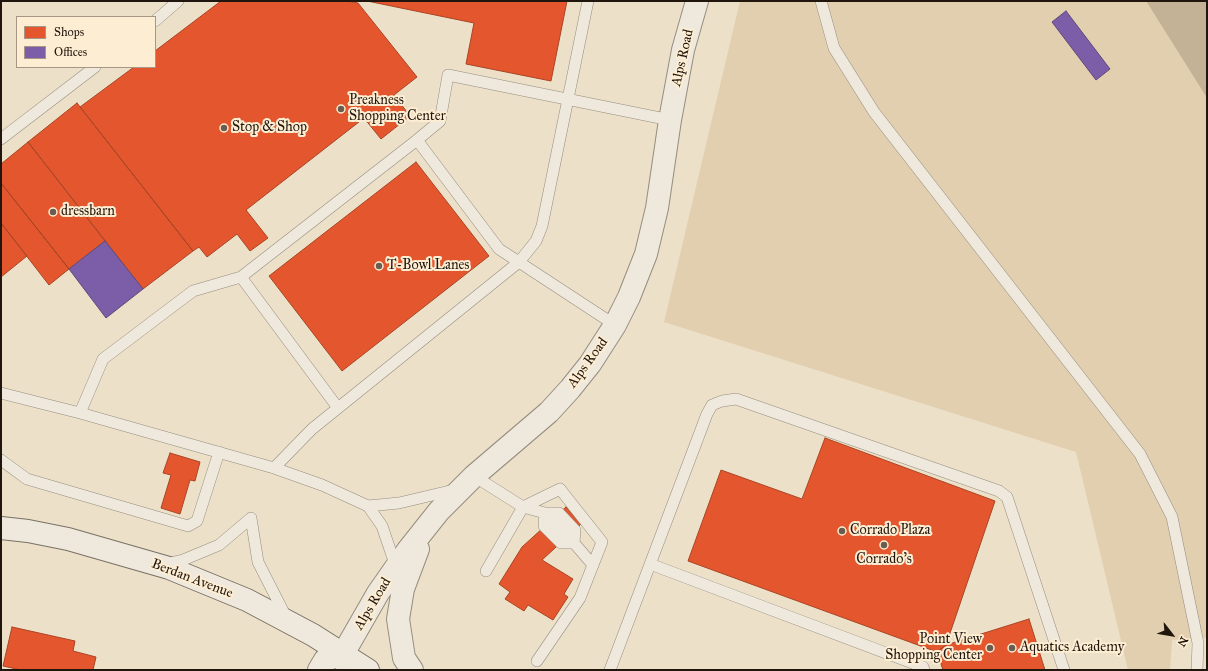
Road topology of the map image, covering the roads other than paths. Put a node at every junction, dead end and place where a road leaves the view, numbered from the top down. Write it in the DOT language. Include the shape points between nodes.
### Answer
graph roads {
  1 [pos="178,1"];
  2 [pos="588,1"];
  3 [pos="697,1"];
  4 [pos="821,1"];
  5 [pos="156,20"];
  6 [pos="94,68"];
  7 [pos="568,100"];
  8 [pos="670,120"];
  9 [pos="1,139"];
  10 [pos="417,140"];
  11 [pos="519,262"];
  12 [pos="241,277"];
  13 [pos="615,325"];
  14 [pos="1,393"];
  15 [pos="338,408"];
  16 [pos="80,413"];
  17 [pos="219,452"];
  18 [pos="1,460"];
  19 [pos="274,468"];
  20 [pos="468,482"];
  21 [pos="368,506"];
  22 [pos="523,507"];
  23 [pos="545,512"];
  24 [pos="1,528"];
  25 [pos="426,528"];
  26 [pos="574,543"];
  27 [pos="650,564"];
  28 [pos="159,565"];
  29 [pos="593,565"];
  30 [pos="396,566"];
  31 [pos="486,571"];
  32 [pos="288,622"];
  33 [pos="537,661"];
  34 [pos="346,662"];
  35 [pos="319,670"];
  36 [pos="368,670"];
  37 [pos="412,670"];
  38 [pos="610,670"];
  39 [pos="924,670"];
  40 [pos="1064,670"];
  41 [pos="1197,670"];
  1 -- 5 [label="lane"];
  2 -- 7 [label="lane"];
  3 -- 8 [label="street, Alps Road" via="683,50"];
  4 -- 41 [label="lane" via="834,48 874,112 1140,454 1172,517 1198,643"];
  6 -- 9 [label="lane"];
  7 -- 8 [label="lane"];
  7 -- 10 [label="lane" via="448,75 440,120"];
  7 -- 11 [label="lane" via="542,226 536,241"];
  8 -- 13 [label="street, Alps Road" via="657,208 646,254 629,298"];
  10 -- 11 [label="lane" via="499,249"];
  10 -- 12 [label="lane"];
  11 -- 13 [label="lane"];
  11 -- 15 [label="lane"];
  12 -- 15 [label="lane"];
  12 -- 16 [label="lane" via="192,291 103,359"];
  13 -- 20 [label="street, Alps Road" via="590,364 549,412"];
  14 -- 16 [label="lane"];
  15 -- 19 [label="lane" via="312,429"];
  16 -- 17 [label="lane"];
  17 -- 18 [label="lane" via="197,521 188,526 27,479"];
  17 -- 19 [label="lane"];
  19 -- 21 [label="lane" via="322,485"];
  20 -- 21 [label="lane" via="399,503"];
  20 -- 22 [label="lane"];
  20 -- 25 [label="street, Alps Road"];
  21 -- 30 [label="lane" via="382,526"];
  22 -- 23 [label="lane"];
  22 -- 29 [label="lane" via="560,489 602,542"];
  22 -- 31 [label="lane"];
  23 -- 26 [label="lane" via="559,513 575,530"];
  23 -- 26 [label="lane" via="544,526 560,543"];
  24 -- 28 [label="street, Berdan Avenue" via="68,539"];
  25 -- 30 [label="street, Alps Road"];
  25 -- 37 [label="street" via="403,589 398,619 404,658"];
  26 -- 29 [label="lane"];
  27 -- 38 [label="lane"];
  27 -- 39 [label="lane" via="923,667"];
  27 -- 40 [label="lane" via="707,414 712,405 736,399 998,491 1007,497"];
  28 -- 32 [label="street, Berdan Avenue" via="247,600"];
  28 -- 32 [label="lane" via="183,560 219,545 251,518 258,562"];
  29 -- 33 [label="lane" via="580,598"];
  30 -- 34 [label="street, Alps Road" via="378,593"];
  32 -- 34 [label="street, Berdan Avenue" via="313,635"];
  34 -- 35 [label="street" via="325,660"];
  34 -- 36 [label="street, Berdan Avenue"];
}
